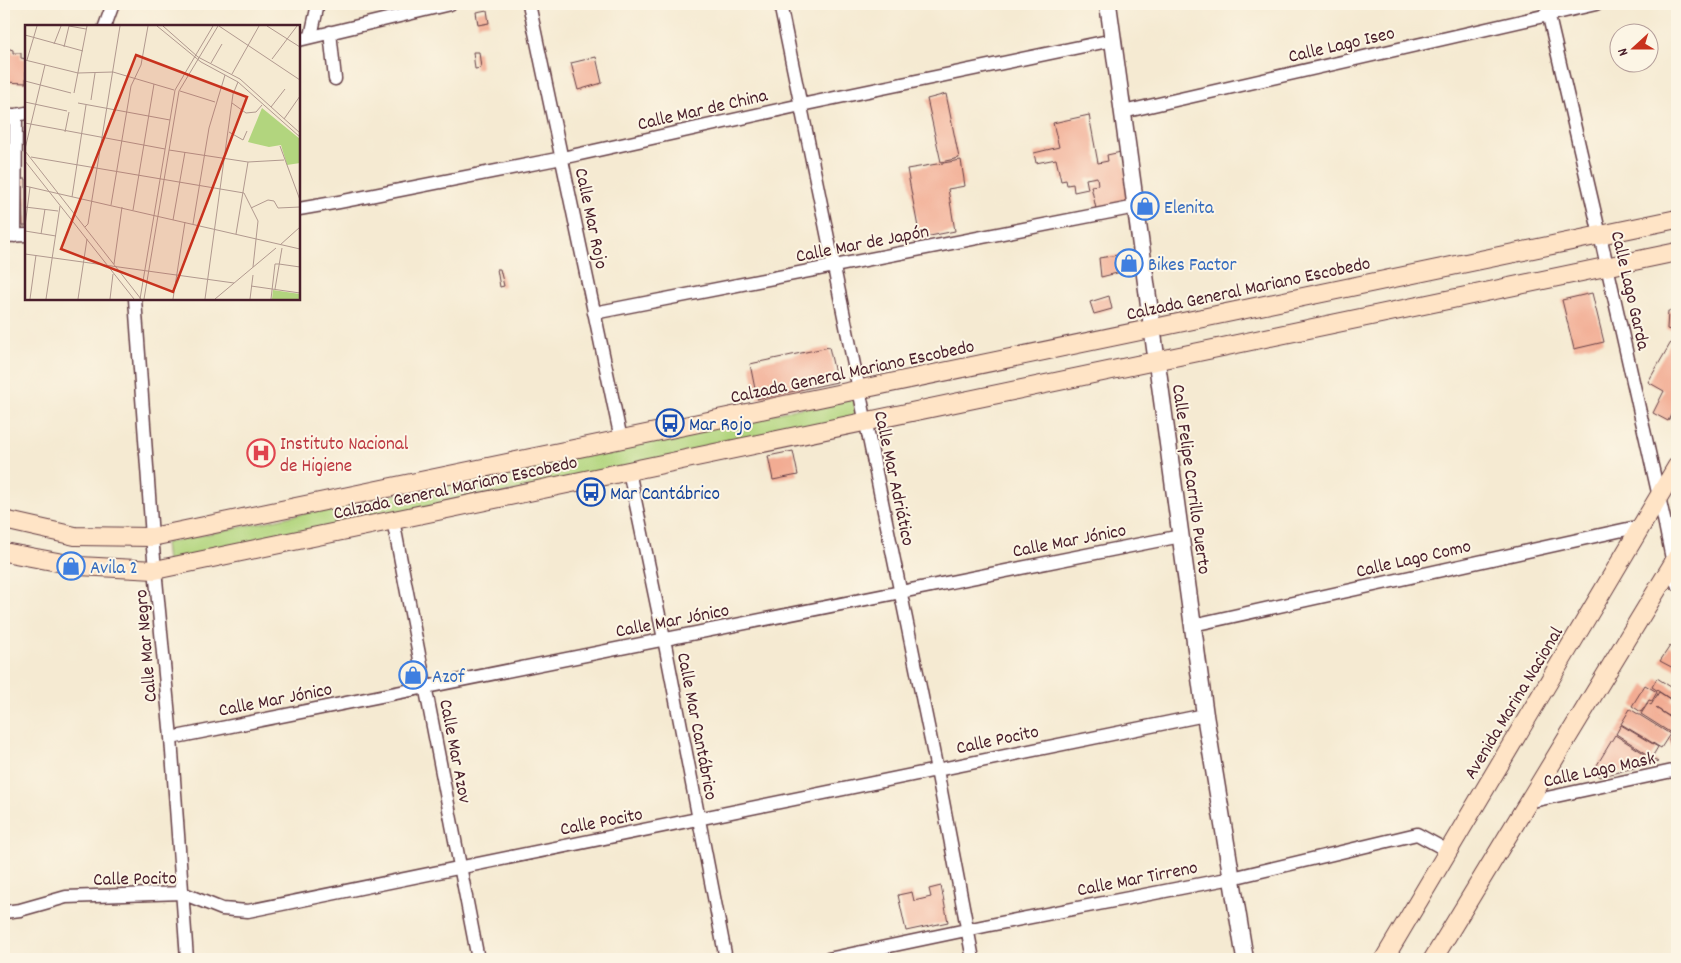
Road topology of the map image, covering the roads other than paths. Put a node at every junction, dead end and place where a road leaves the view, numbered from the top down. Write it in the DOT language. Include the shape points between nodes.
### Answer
graph roads {
  1 [pos="112,4"];
  2 [pos="318,4"];
  3 [pos="450,4"];
  4 [pos="529,4"];
  5 [pos="780,4"];
  6 [pos="1108,4"];
  7 [pos="1596,4"];
  8 [pos="1547,9"];
  9 [pos="105,25"];
  10 [pos="330,32"];
  11 [pos="305,38"];
  12 [pos="1113,40"];
  13 [pos="334,79"];
  14 [pos="801,105"];
  15 [pos="1123,112"];
  16 [pos="15,114"];
  17 [pos="562,158"];
  18 [pos="1136,207"];
  19 [pos="300,208"];
  20 [pos="1677,219"];
  21 [pos="1600,235"];
  22 [pos="15,236"];
  23 [pos="1677,252"];
  24 [pos="1607,266"];
  25 [pos="834,267"];
  26 [pos="135,300"];
  27 [pos="594,313"];
  28 [pos="1153,329"];
  29 [pos="1157,361"];
  30 [pos="858,390"];
  31 [pos="865,422"];
  32 [pos="621,439"];
  33 [pos="1677,466"];
  34 [pos="629,471"];
  35 [pos="1659,496"];
  36 [pos="4,520"];
  37 [pos="393,520"];
  38 [pos="1642,526"];
  39 [pos="152,536"];
  40 [pos="1181,536"];
  41 [pos="4,552"];
  42 [pos="1675,561"];
  43 [pos="155,570"];
  44 [pos="1677,584"];
  45 [pos="900,592"];
  46 [pos="1193,625"];
  47 [pos="664,639"];
  48 [pos="426,687"];
  49 [pos="1205,715"];
  50 [pos="171,738"];
  51 [pos="937,770"];
  52 [pos="1677,770"];
  53 [pos="1528,802"];
  54 [pos="698,819"];
  55 [pos="1448,851"];
  56 [pos="461,867"];
  57 [pos="1232,878"];
  58 [pos="182,893"];
  59 [pos="4,912"];
  60 [pos="967,930"];
  61 [pos="187,959"];
  62 [pos="478,959"];
  63 [pos="726,959"];
  64 [pos="828,959"];
  65 [pos="973,959"];
  66 [pos="1245,959"];
  67 [pos="1384,959"];
  68 [pos="1433,959"];
  1 -- 9 [label="street"];
  2 -- 11 [label="street"];
  3 -- 10 [label="street"];
  4 -- 17 [label="street, Calle Mar Rojo"];
  5 -- 14 [label="street, Calle Mar Adriático"];
  6 -- 12 [label="street, Calle Felipe Carrillo Puerto"];
  7 -- 8 [label="street, Calle Lago Iseo"];
  8 -- 15 [label="street, Calle Lago Iseo"];
  8 -- 21 [label="street, Calle Lago Garda"];
  10 -- 11 [label="street"];
  10 -- 13 [label="street"];
  12 -- 14 [label="street, Calle Mar de China"];
  12 -- 15 [label="street, Calle Felipe Carrillo Puerto"];
  14 -- 17 [label="street, Calle Mar de China"];
  14 -- 25 [label="street, Calle Mar Adriático"];
  15 -- 18 [label="street, Calle Felipe Carrillo Puerto"];
  16 -- 22 [label="street"];
  17 -- 19 [label="street, Calle Mar de China"];
  17 -- 27 [label="street, Calle Mar Rojo"];
  18 -- 25 [label="street, Calle Mar de Japón"];
  18 -- 28 [label="street, Calle Felipe Carrillo Puerto"];
  20 -- 21 [label="main road, Calzada General Mariano Escobedo"];
  21 -- 24 [label="street, Calle Lago Garda"];
  21 -- 28 [label="main road, Calzada General Mariano Escobedo"];
  23 -- 24 [label="main road, Calzada General Mariano Escobedo"];
  24 -- 29 [label="main road, Calzada General Mariano Escobedo"];
  24 -- 35 [label="street, Calle Lago Garda"];
  25 -- 27 [label="street, Calle Mar de Japón"];
  25 -- 30 [label="street, Calle Mar Adriático"];
  26 -- 39 [label="street, Calle Mar Negro"];
  27 -- 32 [label="street, Calle Mar Rojo"];
  28 -- 29 [label="street, Calle Felipe Carrillo Puerto"];
  28 -- 30 [label="main road, Calzada General Mariano Escobedo"];
  29 -- 31 [label="main road, Calzada General Mariano Escobedo"];
  29 -- 40 [label="street, Calle Felipe Carrillo Puerto"];
  30 -- 31 [label="street, Calle Mar Adriático"];
  30 -- 32 [label="main road, Calzada General Mariano Escobedo"];
  31 -- 34 [label="main road, Calzada General Mariano Escobedo"];
  31 -- 45 [label="street, Calle Mar Adriático"];
  32 -- 39 [label="main road, Calzada General Mariano Escobedo"];
  33 -- 35 [label="main road, Avenida Marina Nacional"];
  34 -- 37 [label="main road, Calzada General Mariano Escobedo"];
  34 -- 47 [label="street, Calle Mar Cantábrico"];
  35 -- 38 [label="main road, Avenida Marina Nacional"];
  35 -- 42 [label="street, Calle Lago Garda"];
  36 -- 39 [label="main road, Calzada General Mariano Escobedo" via="75,536"];
  37 -- 43 [label="main road, Calzada General Mariano Escobedo"];
  37 -- 48 [label="street, Calle Mar Azov"];
  38 -- 46 [label="street, Calle Lago Como"];
  38 -- 55 [label="main road, Avenida Marina Nacional"];
  39 -- 43 [label="street, Calle Mar Negro"];
  40 -- 45 [label="street, Calle Mar Jónico"];
  40 -- 46 [label="street, Calle Felipe Carrillo Puerto"];
  41 -- 43 [label="main road, Calzada General Mariano Escobedo" via="80,566"];
  42 -- 44 [label="street, Calle Lago Garda"];
  42 -- 53 [label="main road"];
  43 -- 50 [label="street, Calle Mar Negro"];
  45 -- 47 [label="street, Calle Mar Jónico"];
  45 -- 51 [label="street, Calle Mar Adriático"];
  46 -- 49 [label="street, Calle Felipe Carrillo Puerto"];
  47 -- 48 [label="street, Calle Mar Jónico"];
  47 -- 54 [label="street, Calle Mar Cantábrico"];
  48 -- 50 [label="street, Calle Mar Jónico"];
  48 -- 56 [label="street, Calle Mar Azov"];
  49 -- 51 [label="street, Calle Pocito"];
  49 -- 57 [label="street, Calle Felipe Carrillo Puerto"];
  50 -- 58 [label="street, Calle Mar Negro"];
  51 -- 54 [label="street, Calle Pocito"];
  51 -- 60 [label="street, Calle Mar Adriático"];
  52 -- 53 [label="street, Calle Lago Mask"];
  53 -- 68 [label="main road"];
  54 -- 56 [label="street, Calle Pocito"];
  54 -- 63 [label="street, Calle Mar Cantábrico"];
  55 -- 57 [label="street, Calle Mar Tirreno" via="1417,834"];
  55 -- 67 [label="main road, Avenida Marina Nacional"];
  56 -- 58 [label="street, Calle Pocito" via="248,911 222,909"];
  56 -- 62 [label="street, Calle Mar Azov"];
  57 -- 60 [label="street, Calle Mar Tirreno"];
  57 -- 66 [label="street, Calle Felipe Carrillo Puerto"];
  58 -- 59 [label="street, Calle Pocito" via="66,898"];
  58 -- 61 [label="street, Calle Mar Negro"];
  60 -- 64 [label="street, Calle Mar Tirreno"];
  60 -- 65 [label="street, Calle Mar Adriático"];
}
